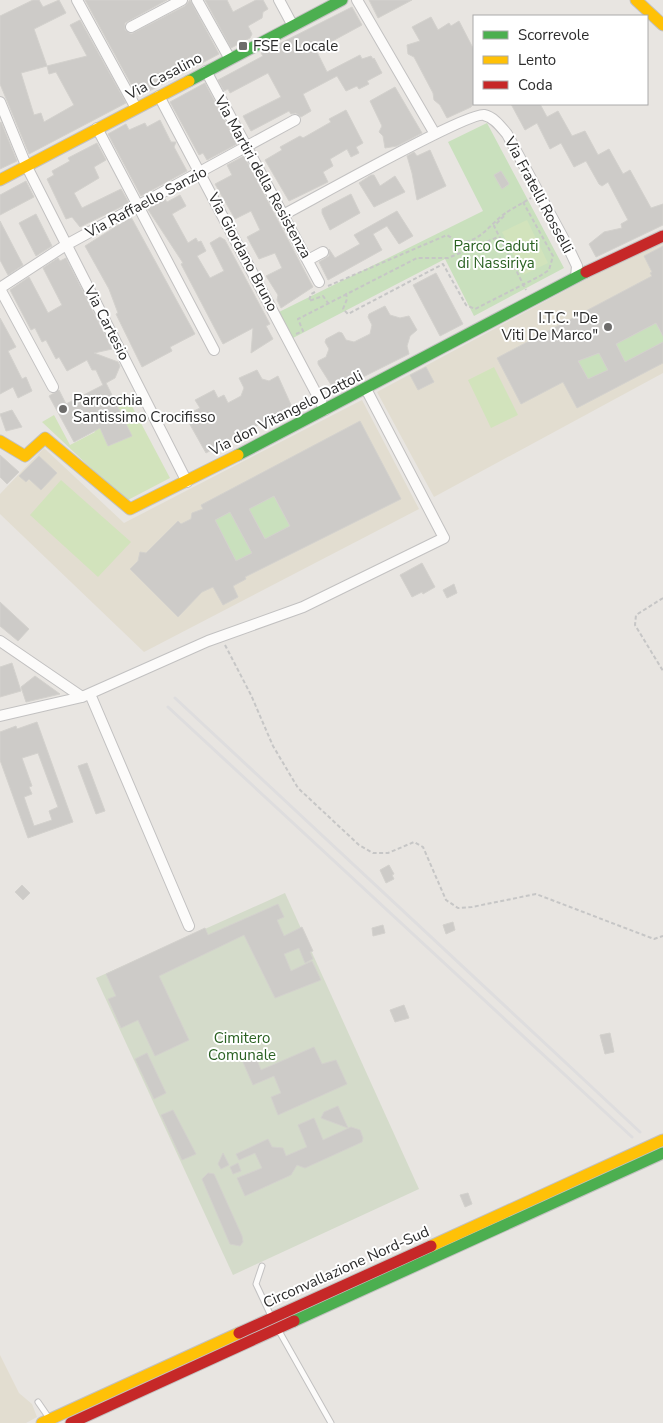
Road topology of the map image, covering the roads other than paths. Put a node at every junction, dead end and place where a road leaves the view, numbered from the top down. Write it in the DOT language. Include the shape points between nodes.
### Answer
graph roads {
  1 [pos="77,0"];
  2 [pos="182,0"];
  3 [pos="197,0"];
  4 [pos="278,0"];
  5 [pos="342,0"];
  6 [pos="357,0"];
  7 [pos="636,0"];
  8 [pos="663,24"];
  9 [pos="293,26"];
  10 [pos="131,27"];
  11 [pos="230,59"];
  12 [pos="206,71"];
  13 [pos="159,96"];
  14 [pos="0,102"];
  15 [pos="136,108"];
  16 [pos="296,120"];
  17 [pos="97,128"];
  18 [pos="435,134"];
  19 [pos="246,147"];
  20 [pos="26,165"];
  21 [pos="201,173"];
  22 [pos="0,180"];
  23 [pos="138,207"];
  24 [pos="283,215"];
  25 [pos="663,236"];
  26 [pos="66,245"];
  27 [pos="323,252"];
  28 [pos="308,260"];
  29 [pos="576,277"];
  30 [pos="322,286"];
  31 [pos="0,289"];
  32 [pos="214,350"];
  33 [pos="53,387"];
  34 [pos="366,389"];
  35 [pos="325,410"];
  36 [pos="0,441"];
  37 [pos="187,482"];
  38 [pos="0,641"];
  39 [pos="86,695"];
  40 [pos="0,716"];
  41 [pos="189,926"];
  42 [pos="663,1140"];
  43 [pos="663,1153"];
  44 [pos="262,1266"];
  45 [pos="272,1318"];
  46 [pos="278,1328"];
  47 [pos="38,1402"];
  48 [pos="46,1421"];
  49 [pos="71,1423"];
  50 [pos="331,1423"];
  1 -- 15 [label="street"];
  2 -- 10 [label="street"];
  3 -- 11 [label="street"];
  4 -- 9 [label="street"];
  5 -- 9 [label="main road, Via Casalino"];
  6 -- 18 [label="street"];
  7 -- 8 [label="main road"];
  9 -- 11 [label="main road, Via Casalino"];
  11 -- 12 [label="main road, Via Casalino"];
  12 -- 13 [label="main road, Via Casalino"];
  12 -- 19 [label="street, Via Martiri della Resistenza"];
  13 -- 15 [label="main road, Via Casalino"];
  13 -- 21 [label="street, Via Giordano Bruno"];
  14 -- 20 [label="street, Via Cartesio"];
  15 -- 17 [label="main road, Via Casalino"];
  16 -- 19 [label="street, Via Raffaello Sanzio"];
  17 -- 20 [label="main road, Via Casalino"];
  17 -- 23 [label="street"];
  18 -- 24 [label="street, Via Fratelli Rosselli"];
  18 -- 29 [label="street, Via Fratelli Rosselli" via="473,116 484,115 497,122 507,134 568,247 577,266"];
  19 -- 21 [label="street, Via Raffaello Sanzio"];
  19 -- 24 [label="street, Via Martiri della Resistenza"];
  20 -- 22 [label="main road, Via Casalino"];
  20 -- 26 [label="street, Via Cartesio"];
  21 -- 23 [label="street, Via Raffaello Sanzio"];
  21 -- 35 [label="street, Via Giordano Bruno"];
  23 -- 26 [label="street, Via Raffaello Sanzio"];
  23 -- 32 [label="street"];
  24 -- 28 [label="street, Via Martiri della Resistenza"];
  25 -- 29 [label="main road"];
  26 -- 31 [label="street, Via Raffaello Sanzio"];
  26 -- 37 [label="street, Via Cartesio"];
  27 -- 28 [label="street"];
  28 -- 30 [label="street, Via Martiri della Resistenza"];
  29 -- 34 [label="main road, Via don Vitangelo Dattoli"];
  31 -- 33 [label="street"];
  34 -- 35 [label="main road, Via don Vitangelo Dattoli"];
  34 -- 39 [label="street" via="444,538 303,607 208,641"];
  35 -- 37 [label="main road, Via don Vitangelo Dattoli"];
  36 -- 37 [label="main road, Via don Vitangelo Dattoli" via="25,456 45,438 130,509"];
  38 -- 39 [label="street"];
  39 -- 40 [label="street"];
  39 -- 41 [label="street"];
  42 -- 45 [label="main road, Circonvallazione Nord-Sud"];
  43 -- 46 [label="main road, Circonvallazione Nord-Sud"];
  44 -- 45 [label="lane" via="256,1284"];
  45 -- 48 [label="main road, Circonvallazione Nord-Sud"];
  46 -- 49 [label="main road, Circonvallazione Nord-Sud"];
  46 -- 50 [label="lane"];
  47 -- 48 [label="lane"];
}
